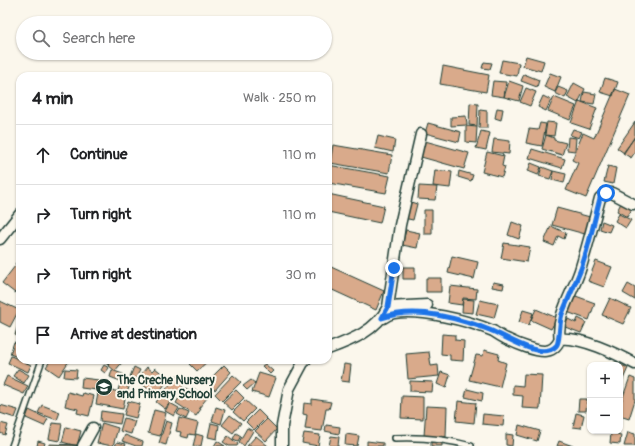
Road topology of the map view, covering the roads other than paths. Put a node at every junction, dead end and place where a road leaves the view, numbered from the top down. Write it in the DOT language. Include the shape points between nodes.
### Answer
graph roads {
  1 [pos="421,134"];
  2 [pos="633,204"];
  3 [pos="16,219"];
  4 [pos="0,239"];
  5 [pos="427,305"];
  6 [pos="388,307"];
  7 [pos="382,318"];
  8 [pos="560,339"];
  9 [pos="332,347"];
  10 [pos="41,364"];
  11 [pos="302,364"];
  12 [pos="635,364"];
  13 [pos="93,428"];
  14 [pos="396,438"];
  15 [pos="12,446"];
  16 [pos="83,446"];
  17 [pos="282,446"];
  18 [pos="471,446"];
  1 -- 6 [label="street" via="400,225"];
  2 -- 8 [label="street" via="612,193 606,193 600,198 581,268 562,315 558,333"];
  3 -- 4 [label="street"];
  5 -- 6 [label="street"];
  6 -- 7 [label="street"];
  7 -- 8 [label="street" via="394,314 426,313 479,326 508,340 544,351 558,345"];
  7 -- 9 [label="street" via="361,335"];
  8 -- 12 [label="street" via="569,338 587,343"];
  10 -- 15 [label="lane"];
  11 -- 17 [label="street" via="289,389 283,420"];
  13 -- 16 [label="street"];
  14 -- 18 [label="lane" via="440,440"];
}
